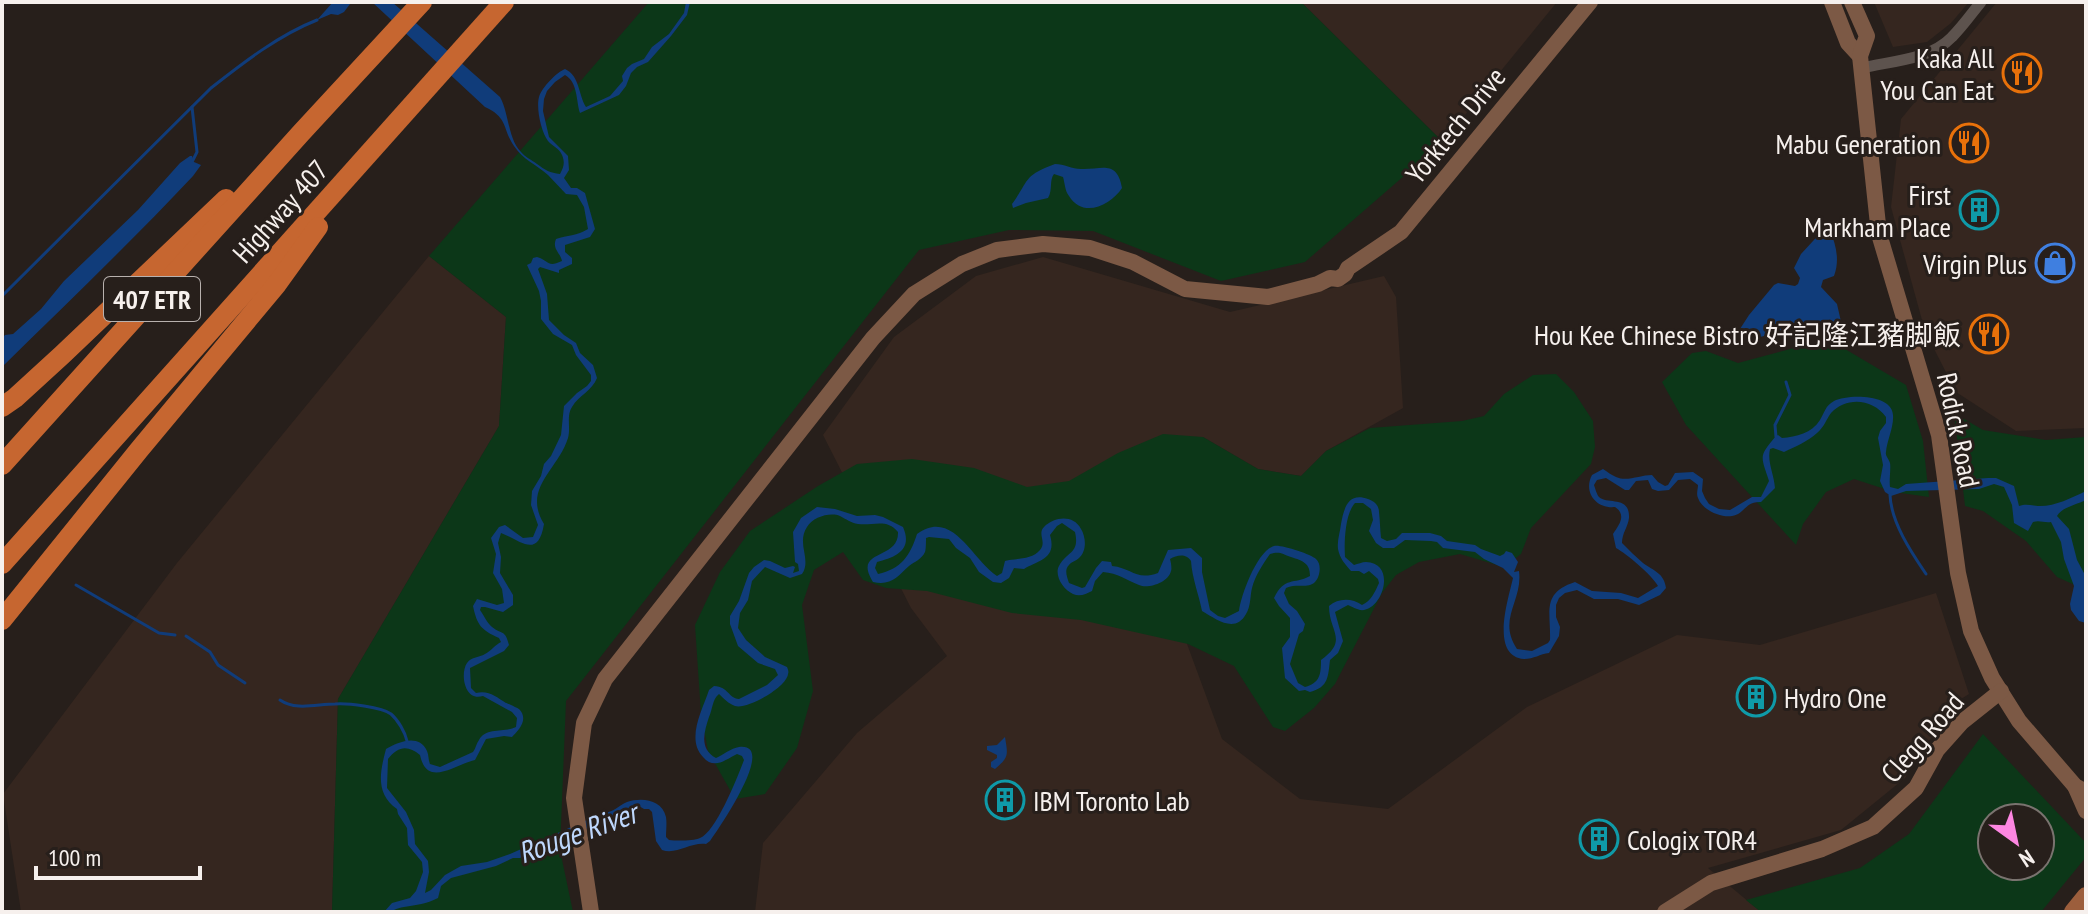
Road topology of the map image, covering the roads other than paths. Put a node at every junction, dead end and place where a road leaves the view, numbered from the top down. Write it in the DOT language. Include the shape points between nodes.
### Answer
graph roads {
  1 [pos="422,2"];
  2 [pos="504,2"];
  3 [pos="1590,2"];
  4 [pos="1832,2"];
  5 [pos="1852,2"];
  6 [pos="1981,2"];
  7 [pos="1861,62"];
  8 [pos="301,133"];
  9 [pos="381,139"];
  10 [pos="2,407"];
  11 [pos="2,465"];
  12 [pos="2,564"];
  13 [pos="2,620"];
  14 [pos="2001,691"];
  15 [pos="2081,789"];
  16 [pos="2086,811"];
  17 [pos="2086,896"];
  18 [pos="591,912"];
  19 [pos="1665,912"];
  20 [pos="2073,912"];
  1 -- 8 [label="highway, Highway 407 / 407 ETR"];
  2 -- 9 [label="highway, Highway 407 / 407 ETR"];
  3 -- 18 [label="street, Yorktech Drive" via="1401,232 1318,284 1268,297 1185,289 1104,252 1043,244 997,250 962,264 914,294 873,338 605,679 584,723 574,806"];
  4 -- 7 [label="street, Rodick Road"];
  5 -- 7 [label="street, Rodick Road" via="1867,36"];
  6 -- 7 [label="street" via="1951,38 1926,53"];
  7 -- 14 [label="street, Rodick Road" via="1879,234 1943,452 1971,631"];
  8 -- 10 [label="highway"];
  8 -- 11 [label="highway, Highway 407 / 407 ETR"];
  9 -- 12 [label="highway, Highway 407 / 407 ETR"];
  9 -- 13 [label="highway" via="277,284"];
  14 -- 15 [label="street, Rodick Road" via="2028,732"];
  14 -- 19 [label="street, Clegg Road" via="1962,722 1937,750 1916,788 1873,827 1822,849 1711,883"];
  15 -- 16 [label="street, Rodick Road"];
  17 -- 20 [label="main road"];
}
